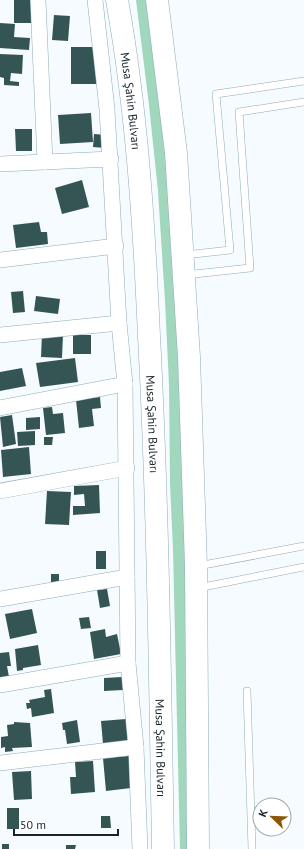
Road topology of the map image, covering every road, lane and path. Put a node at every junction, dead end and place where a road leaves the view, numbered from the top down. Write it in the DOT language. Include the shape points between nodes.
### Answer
graph roads {
  1 [pos="38,0"];
  2 [pos="95,0"];
  3 [pos="117,0"];
  4 [pos="157,0"];
  5 [pos="304,80"];
  6 [pos="304,102"];
  7 [pos="110,159"];
  8 [pos="45,162"];
  9 [pos="0,164"];
  10 [pos="116,246"];
  11 [pos="0,260"];
  12 [pos="183,265"];
  13 [pos="119,323"];
  14 [pos="0,335"];
  15 [pos="125,384"];
  16 [pos="0,408"];
  17 [pos="127,468"];
  18 [pos="0,491"];
  19 [pos="304,546"];
  20 [pos="196,566"];
  21 [pos="304,567"];
  22 [pos="127,577"];
  23 [pos="196,589"];
  24 [pos="0,599"];
  25 [pos="128,663"];
  26 [pos="0,685"];
  27 [pos="247,691"];
  28 [pos="136,747"];
  29 [pos="0,762"];
  30 [pos="140,849"];
  31 [pos="163,849"];
  32 [pos="198,849"];
  33 [pos="252,849"];
  1 -- 8 [label="street"];
  2 -- 7 [label="street"];
  3 -- 31 [label="main road, Musa Şahin Bulvarı" via="125,47 145,245 155,453"];
  4 -- 12 [label="main road" via="176,153"];
  5 -- 12 [label="lane" via="216,94 230,250"];
  6 -- 12 [label="lane" via="239,112 250,268"];
  7 -- 8 [label="street"];
  7 -- 10 [label="street"];
  8 -- 9 [label="street"];
  10 -- 11 [label="street"];
  10 -- 13 [label="street"];
  12 -- 20 [label="main road" via="189,357"];
  13 -- 14 [label="street"];
  13 -- 15 [label="street"];
  15 -- 16 [label="street"];
  15 -- 17 [label="street"];
  17 -- 18 [label="street"];
  17 -- 22 [label="street"];
  19 -- 20 [label="lane"];
  20 -- 23 [label="main road"];
  21 -- 23 [label="lane"];
  22 -- 24 [label="street"];
  22 -- 25 [label="street"];
  23 -- 32 [label="main road"];
  25 -- 26 [label="street"];
  25 -- 28 [label="street"];
  27 -- 33 [label="lane"];
  28 -- 29 [label="street"];
  28 -- 30 [label="street"];
}
